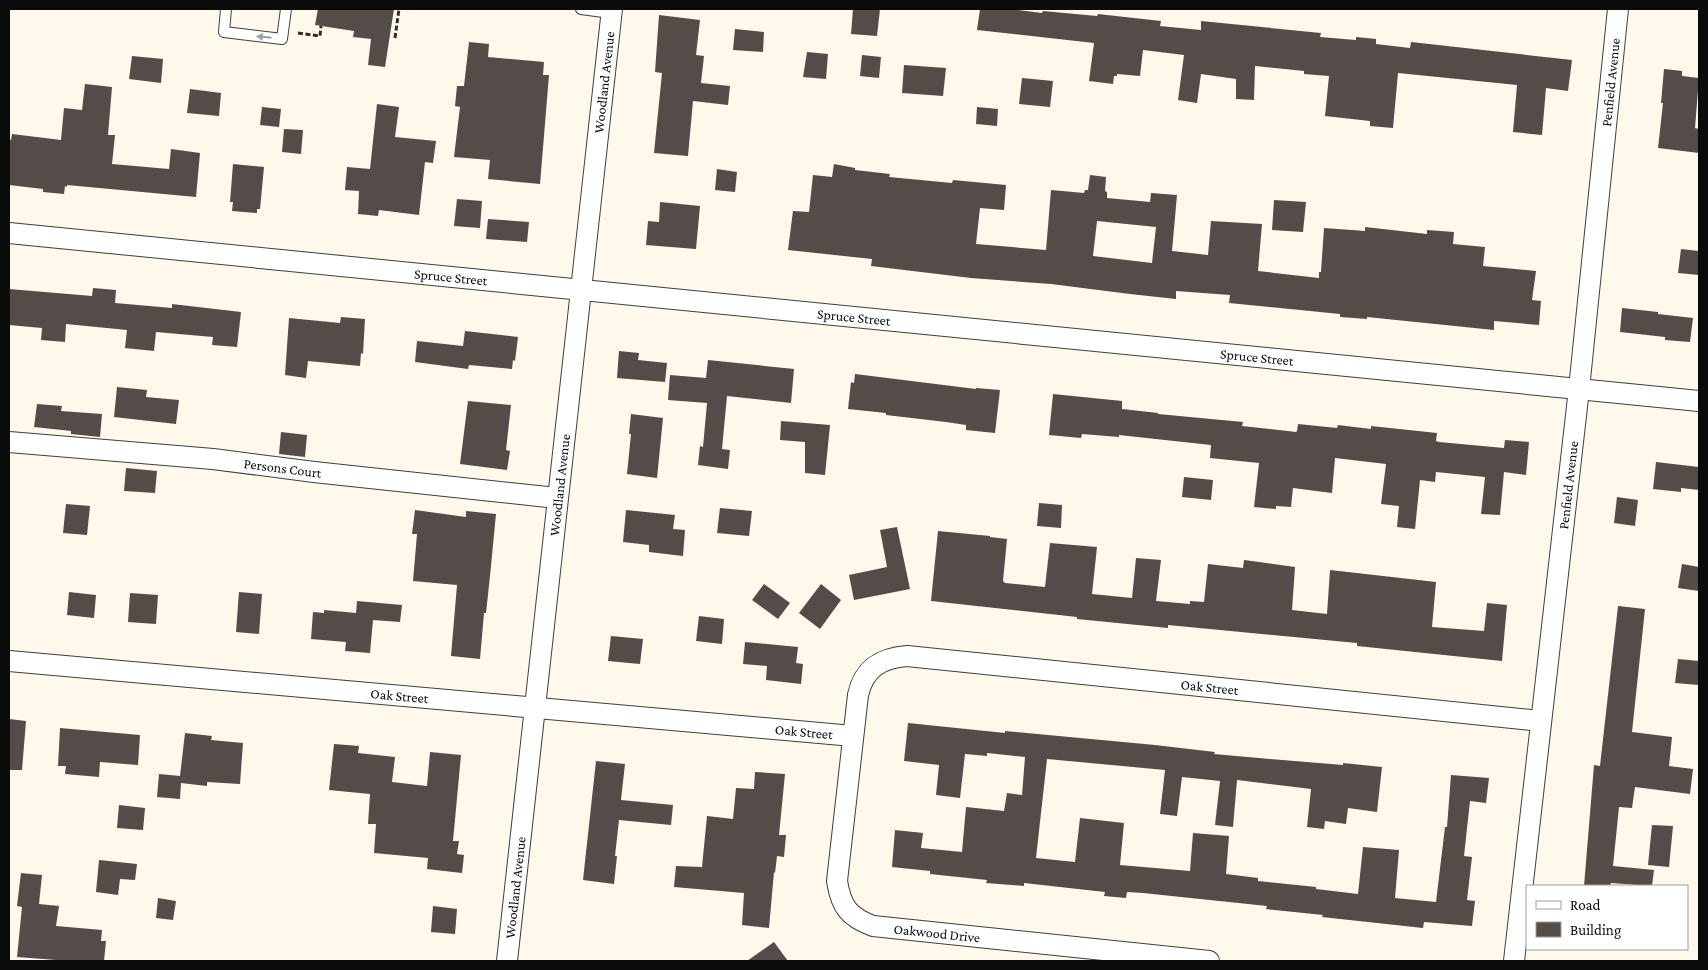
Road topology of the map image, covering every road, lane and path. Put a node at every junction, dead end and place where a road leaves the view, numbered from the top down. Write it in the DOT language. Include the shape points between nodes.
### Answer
graph roads {
  1 [pos="226,9"];
  2 [pos="286,9"];
  3 [pos="399,9"];
  4 [pos="581,9"];
  5 [pos="1618,9"];
  6 [pos="611,11"];
  7 [pos="321,26"];
  8 [pos="310,34"];
  9 [pos="394,38"];
  10 [pos="9,233"];
  11 [pos="581,290"];
  12 [pos="1579,389"];
  13 [pos="1699,401"];
  14 [pos="9,442"];
  15 [pos="557,498"];
  16 [pos="9,661"];
  17 [pos="535,707"];
  18 [pos="1541,721"];
  19 [pos="854,736"];
  20 [pos="507,961"];
  21 [pos="1209,961"];
  22 [pos="1514,961"];
  2 -- 1 [label="lane, one-way" via="282,39 224,32"];
  3 -- 9 [label="path"];
  4 -- 6 [label="lane"];
  5 -- 12 [label="street, Penfield Avenue"];
  6 -- 11 [label="street, Woodland Avenue"];
  7 -- 8 [label="path" via="320,36"];
  10 -- 11 [label="street, Spruce Street"];
  11 -- 12 [label="street, Spruce Street"];
  11 -- 15 [label="street, Woodland Avenue"];
  12 -- 13 [label="street, Spruce Street"];
  12 -- 18 [label="street, Penfield Avenue"];
  14 -- 15 [label="street, Persons Court" via="213,459"];
  15 -- 17 [label="street, Woodland Avenue"];
  16 -- 17 [label="street, Oak Street"];
  17 -- 19 [label="street, Oak Street"];
  17 -- 20 [label="street, Woodland Avenue"];
  18 -- 19 [label="street, Oak Street" via="907,656 877,663 866,674 860,688"];
  18 -- 22 [label="street, Penfield Avenue"];
  19 -- 21 [label="street, Oakwood Drive" via="837,881 839,897 858,921 873,926"];
}
